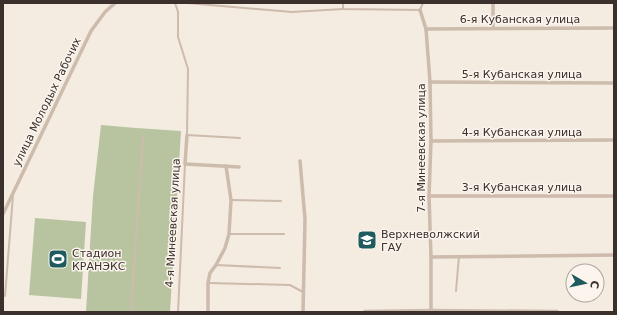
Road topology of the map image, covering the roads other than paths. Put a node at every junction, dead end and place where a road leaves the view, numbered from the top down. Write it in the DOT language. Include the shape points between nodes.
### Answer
graph roads {
  1 [pos="115,3"];
  2 [pos="175,3"];
  3 [pos="187,3"];
  4 [pos="343,3"];
  5 [pos="423,3"];
  6 [pos="493,3"];
  7 [pos="343,9"];
  8 [pos="420,10"];
  9 [pos="493,28"];
  10 [pos="614,28"];
  11 [pos="426,29"];
  12 [pos="430,82"];
  13 [pos="614,83"];
  14 [pos="186,135"];
  15 [pos="143,136"];
  16 [pos="240,138"];
  17 [pos="614,140"];
  18 [pos="431,141"];
  19 [pos="300,161"];
  20 [pos="185,164"];
  21 [pos="226,166"];
  22 [pos="239,167"];
  23 [pos="14,192"];
  24 [pos="430,196"];
  25 [pos="614,196"];
  26 [pos="230,200"];
  27 [pos="281,200"];
  28 [pos="3,214"];
  29 [pos="229,234"];
  30 [pos="284,234"];
  31 [pos="614,255"];
  32 [pos="459,256"];
  33 [pos="431,257"];
  34 [pos="216,265"];
  35 [pos="280,268"];
  36 [pos="208,283"];
  37 [pos="456,291"];
  38 [pos="303,292"];
  39 [pos="5,296"];
  40 [pos="431,311"];
  41 [pos="131,312"];
  42 [pos="178,312"];
  43 [pos="208,312"];
  44 [pos="303,312"];
  45 [pos="365,312"];
  46 [pos="557,312"];
  1 -- 23 [label="street, улица Молодых Рабочих" via="91,31"];
  2 -- 14 [label="lane" via="178,12 178,38 188,69"];
  3 -- 7 [label="lane" via="292,12"];
  4 -- 7 [label="lane"];
  5 -- 8 [label="lane"];
  6 -- 9 [label="street"];
  7 -- 8 [label="lane"];
  8 -- 11 [label="street, 7-я Минеевская улица"];
  9 -- 10 [label="street, 6-я Кубанская улица"];
  9 -- 11 [label="street, 6-я Кубанская улица"];
  11 -- 12 [label="street, 7-я Минеевская улица"];
  12 -- 13 [label="street, 5-я Кубанская улица"];
  12 -- 18 [label="street, 7-я Минеевская улица"];
  14 -- 16 [label="lane"];
  14 -- 20 [label="street, 4-я Минеевская улица"];
  15 -- 41 [label="lane"];
  17 -- 18 [label="street, 4-я Кубанская улица"];
  18 -- 24 [label="street, 7-я Минеевская улица"];
  19 -- 38 [label="street" via="305,219"];
  20 -- 21 [label="street"];
  20 -- 42 [label="lane, 4-я Минеевская улица"];
  21 -- 22 [label="street"];
  21 -- 26 [label="street"];
  23 -- 28 [label="street, улица Молодых Рабочих"];
  23 -- 39 [label="lane"];
  24 -- 25 [label="street, 3-я Кубанская улица"];
  24 -- 33 [label="street, 7-я Минеевская улица"];
  26 -- 27 [label="lane"];
  26 -- 29 [label="street"];
  29 -- 30 [label="lane"];
  29 -- 34 [label="street"];
  31 -- 32 [label="street"];
  32 -- 33 [label="street"];
  32 -- 37 [label="lane"];
  33 -- 40 [label="street, 7-я Минеевская улица"];
  34 -- 35 [label="lane"];
  34 -- 36 [label="street" via="210,273"];
  36 -- 38 [label="lane" via="290,285"];
  36 -- 43 [label="street"];
  38 -- 44 [label="street"];
  40 -- 45 [label="street"];
  40 -- 46 [label="street"];
}
